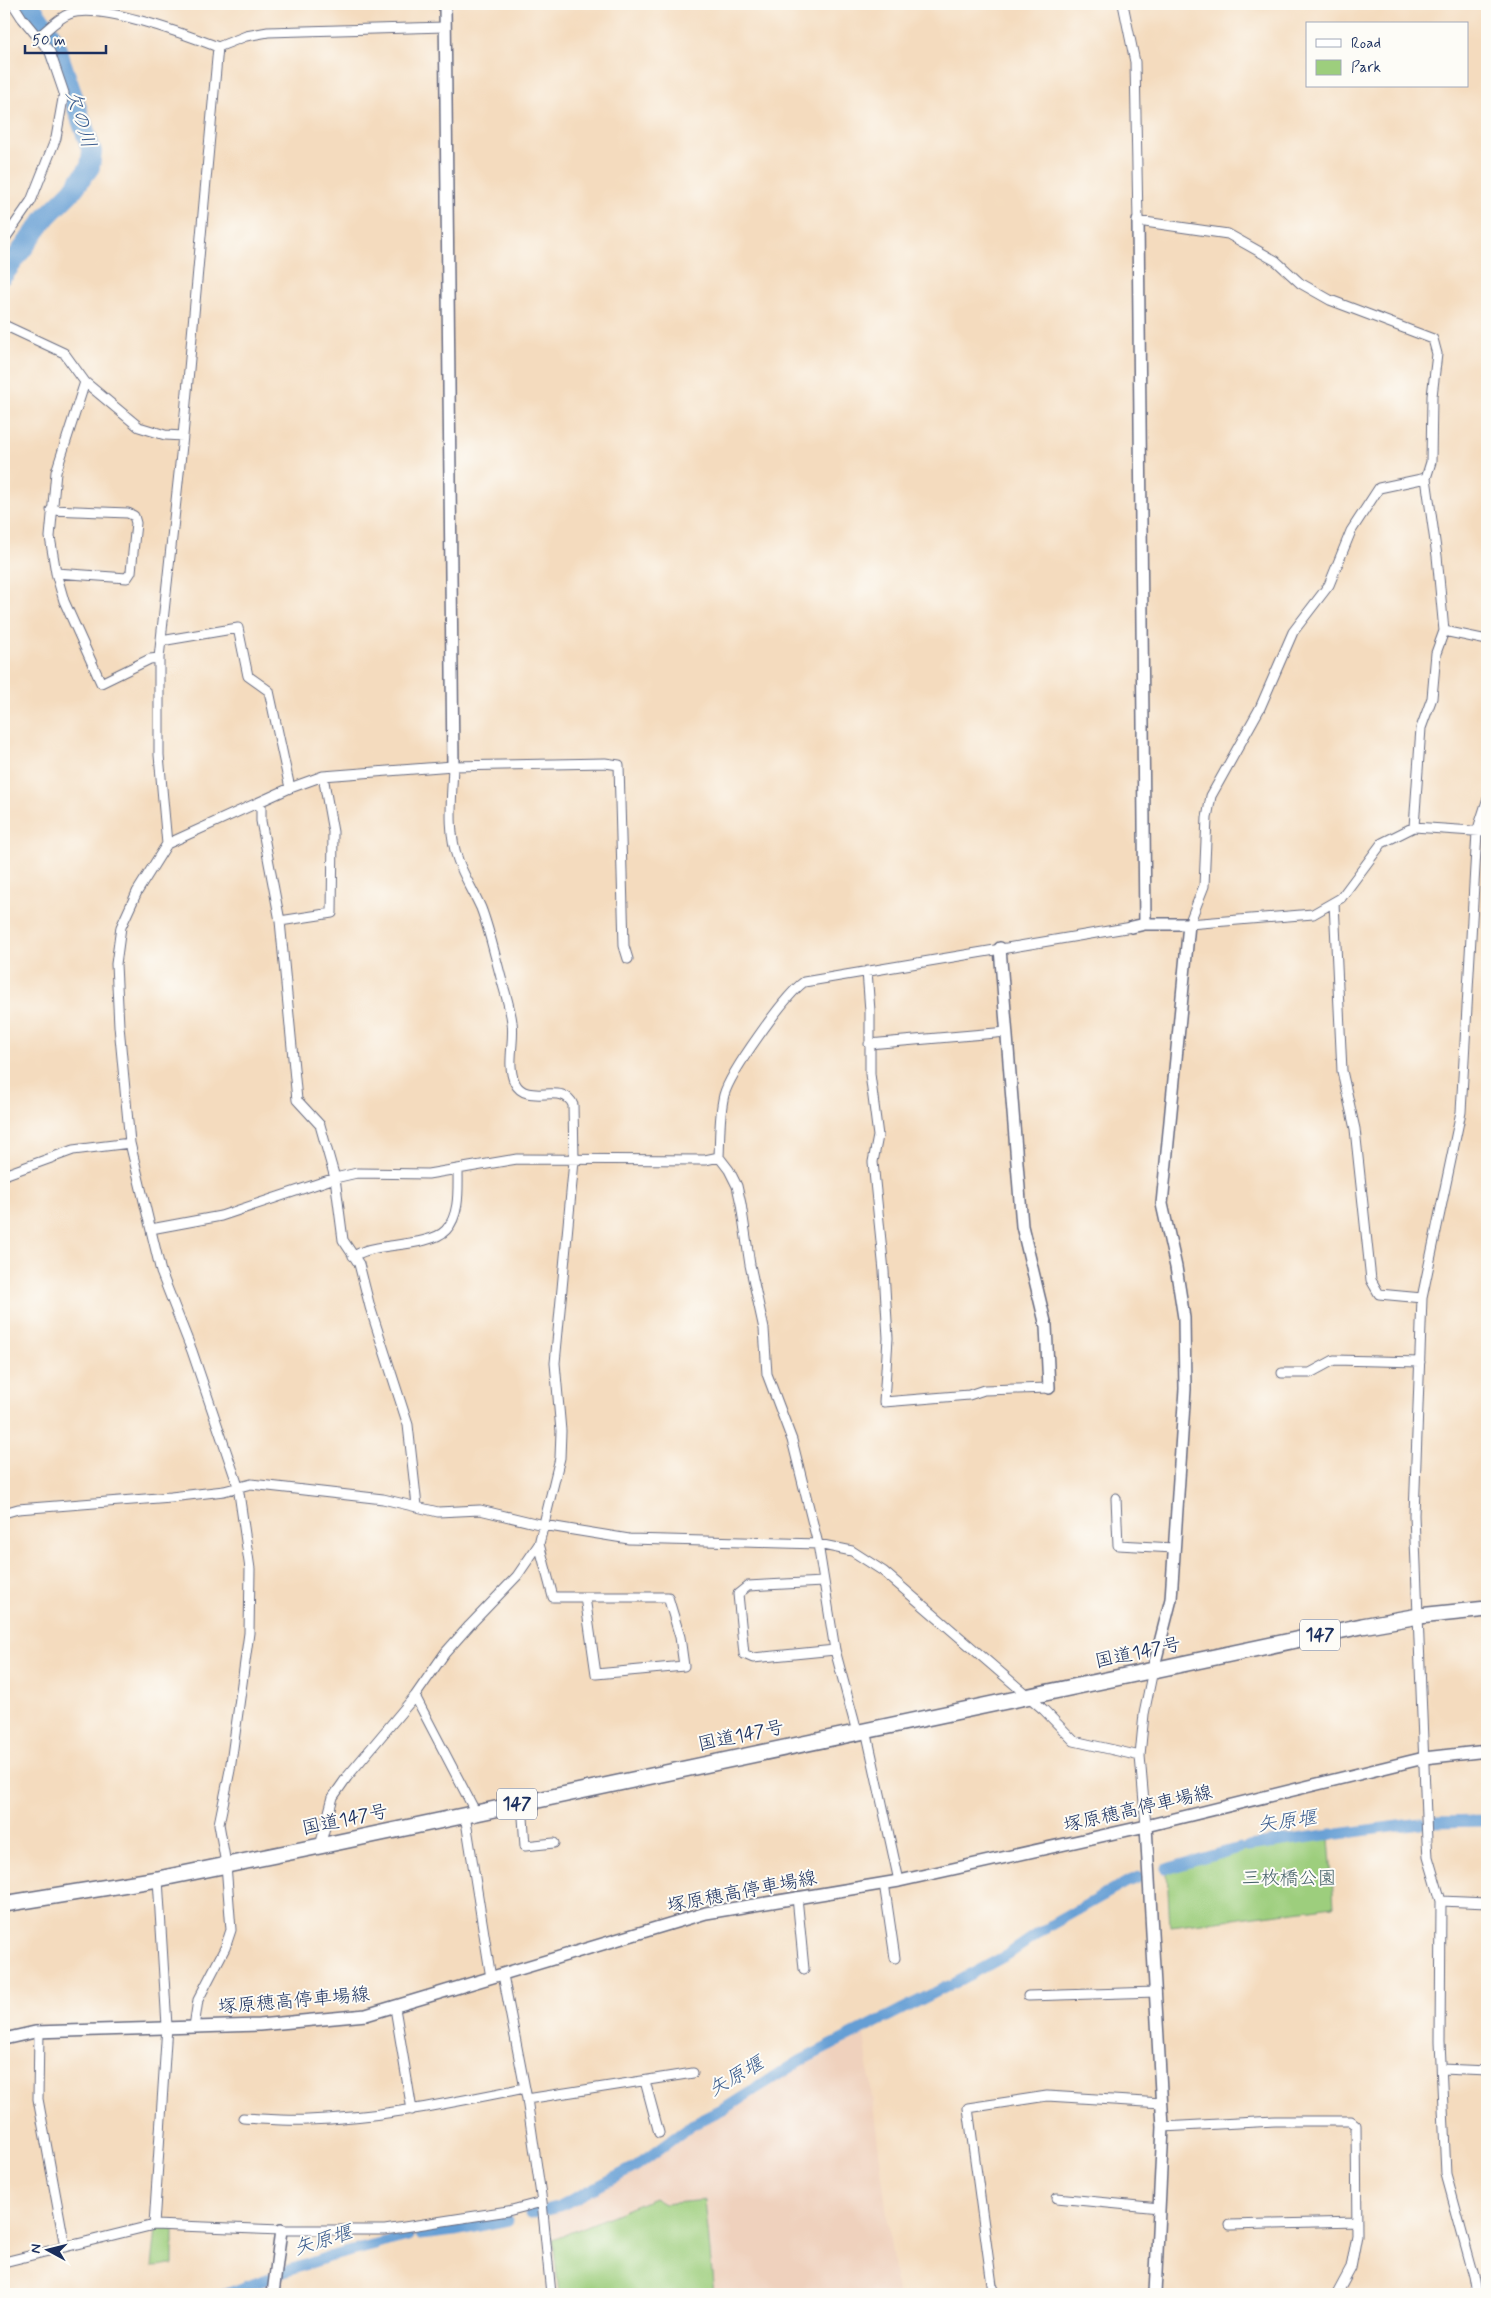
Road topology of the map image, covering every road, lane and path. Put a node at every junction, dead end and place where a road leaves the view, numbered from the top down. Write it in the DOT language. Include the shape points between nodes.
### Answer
graph roads {
  1 [pos="13,4"];
  2 [pos="445,4"];
  3 [pos="1123,4"];
  4 [pos="445,27"];
  5 [pos="40,35"];
  6 [pos="218,47"];
  7 [pos="1138,221"];
  8 [pos="4,240"];
  9 [pos="8,327"];
  10 [pos="85,382"];
  11 [pos="183,436"];
  12 [pos="1426,478"];
  13 [pos="52,510"];
  14 [pos="56,573"];
  15 [pos="1444,631"];
  16 [pos="1487,640"];
  17 [pos="161,641"];
  18 [pos="159,658"];
  19 [pos="453,766"];
  20 [pos="323,776"];
  21 [pos="290,788"];
  22 [pos="1487,801"];
  23 [pos="261,802"];
  24 [pos="1414,827"];
  25 [pos="1477,832"];
  26 [pos="1487,832"];
  27 [pos="167,844"];
  28 [pos="1334,903"];
  29 [pos="280,921"];
  30 [pos="1145,924"];
  31 [pos="1189,924"];
  32 [pos="1132,927"];
  33 [pos="1000,948"];
  34 [pos="628,959"];
  35 [pos="867,971"];
  36 [pos="1007,1032"];
  37 [pos="870,1044"];
  38 [pos="130,1143"];
  39 [pos="718,1157"];
  40 [pos="574,1161"];
  41 [pos="458,1170"];
  42 [pos="4,1175"];
  43 [pos="335,1178"];
  44 [pos="151,1229"];
  45 [pos="353,1256"];
  46 [pos="1422,1298"];
  47 [pos="1420,1362"];
  48 [pos="1282,1374"];
  49 [pos="1049,1388"];
  50 [pos="238,1486"];
  51 [pos="1116,1498"];
  52 [pos="417,1506"];
  53 [pos="4,1513"];
  54 [pos="543,1524"];
  55 [pos="539,1544"];
  56 [pos="818,1544"];
  57 [pos="1174,1548"];
  58 [pos="823,1582"];
  59 [pos="585,1597"];
  60 [pos="1487,1609"];
  61 [pos="1419,1616"];
  62 [pos="835,1650"];
  63 [pos="1153,1670"];
  64 [pos="415,1696"];
  65 [pos="1028,1697"];
  66 [pos="861,1731"];
  67 [pos="1486,1752"];
  68 [pos="1140,1756"];
  69 [pos="1424,1758"];
  70 [pos="1487,1764"];
  71 [pos="522,1803"];
  72 [pos="470,1814"];
  73 [pos="1146,1826"];
  74 [pos="554,1843"];
  75 [pos="320,1846"];
  76 [pos="226,1864"];
  77 [pos="158,1879"];
  78 [pos="899,1881"];
  79 [pos="884,1883"];
  80 [pos="797,1897"];
  81 [pos="1441,1901"];
  82 [pos="1487,1903"];
  83 [pos="4,1904"];
  84 [pos="895,1958"];
  85 [pos="804,1969"];
  86 [pos="503,1974"];
  87 [pos="491,1978"];
  88 [pos="1156,1992"];
  89 [pos="1028,1996"];
  90 [pos="395,2008"];
  91 [pos="167,2026"];
  92 [pos="194,2027"];
  93 [pos="39,2032"];
  94 [pos="4,2039"];
  95 [pos="1442,2069"];
  96 [pos="1487,2071"];
  97 [pos="693,2073"];
  98 [pos="645,2081"];
  99 [pos="525,2088"];
  100 [pos="527,2099"];
  101 [pos="1162,2103"];
  102 [pos="412,2110"];
  103 [pos="243,2118"];
  104 [pos="1163,2126"];
  105 [pos="659,2133"];
  106 [pos="1057,2198"];
  107 [pos="542,2202"];
  108 [pos="1159,2208"];
  109 [pos="1357,2222"];
  110 [pos="154,2225"];
  111 [pos="1230,2225"];
  112 [pos="281,2230"];
  113 [pos="65,2247"];
  114 [pos="4,2262"];
  115 [pos="273,2294"];
  116 [pos="551,2294"];
  117 [pos="996,2294"];
  118 [pos="1156,2294"];
  119 [pos="1337,2294"];
  120 [pos="1477,2294"];
  1 -- 5 [label="street"];
  2 -- 4 [label="street"];
  3 -- 7 [label="street" via="1135,62"];
  4 -- 6 [label="street" via="268,32"];
  4 -- 19 [label="street"];
  5 -- 6 [label="street" via="67,14 96,13 162,26"];
  5 -- 8 [label="street" via="50,52 64,93 56,138 31,201"];
  6 -- 11 [label="street"];
  7 -- 12 [label="street" via="1228,234 1276,261 1300,283 1330,300 1433,338 1438,354"];
  7 -- 30 [label="street"];
  9 -- 10 [label="street" via="64,353"];
  10 -- 11 [label="street" via="140,427 165,435"];
  10 -- 13 [label="street" via="56,472"];
  11 -- 17 [label="street"];
  12 -- 15 [label="street"];
  12 -- 31 [label="street" via="1379,488 1351,531 1329,585 1293,632 1260,708 1211,796 1204,886"];
  13 -- 14 [label="street" via="50,537"];
  13 -- 14 [label="street" via="128,513 134,516 136,523 131,572 127,578"];
  14 -- 18 [label="street" via="64,601 101,682 150,659"];
  15 -- 16 [label="street"];
  15 -- 24 [label="street" via="1436,653 1432,698 1422,728"];
  17 -- 18 [label="street"];
  17 -- 21 [label="street" via="238,628 248,676 269,691"];
  18 -- 27 [label="street" via="159,754"];
  19 -- 20 [label="street"];
  19 -- 34 [label="street" via="619,765 624,938"];
  19 -- 40 [label="street" via="451,829 458,860 481,908 504,988 512,1023 514,1081 527,1094 570,1098 573,1105"];
  20 -- 21 [label="street"];
  20 -- 29 [label="street" via="333,832 332,913"];
  21 -- 23 [label="street"];
  22 -- 25 [label="street"];
  23 -- 27 [label="street"];
  23 -- 29 [label="street"];
  24 -- 25 [label="street"];
  24 -- 28 [label="street" via="1382,843 1350,888"];
  25 -- 26 [label="street"];
  25 -- 46 [label="street" via="1461,1112"];
  27 -- 38 [label="street" via="121,927 116,964"];
  28 -- 31 [label="street" via="1313,914"];
  28 -- 46 [label="street" via="1342,1070 1355,1129 1371,1280 1379,1294"];
  29 -- 43 [label="street" via="296,1100 320,1125"];
  30 -- 31 [label="street"];
  30 -- 32 [label="street"];
  31 -- 57 [label="street" via="1162,1204 1184,1318 1184,1389"];
  32 -- 33 [label="street"];
  33 -- 35 [label="street"];
  33 -- 36 [label="street"];
  35 -- 37 [label="street"];
  35 -- 39 [label="street" via="804,982 789,996 731,1077 724,1095"];
  36 -- 37 [label="street"];
  36 -- 49 [label="street" via="1022,1226 1046,1326"];
  37 -- 49 [label="street" via="870,1074 878,1136 873,1162 888,1338 884,1402 969,1395 984,1390"];
  38 -- 42 [label="street" via="73,1150"];
  38 -- 44 [label="street"];
  39 -- 40 [label="street" via="705,1160"];
  39 -- 56 [label="street" via="737,1186 764,1328 767,1374 792,1440"];
  40 -- 41 [label="street" via="518,1159"];
  40 -- 54 [label="street" via="554,1363 561,1431 560,1458"];
  41 -- 43 [label="street" via="428,1174 357,1172"];
  41 -- 45 [label="street" via="458,1196 453,1219 446,1231 435,1237"];
  43 -- 44 [label="street" via="221,1216"];
  43 -- 45 [label="street" via="343,1240"];
  44 -- 50 [label="street" via="161,1272"];
  45 -- 52 [label="street" via="359,1264 408,1425"];
  46 -- 47 [label="street"];
  47 -- 48 [label="street" via="1334,1360 1310,1373"];
  47 -- 61 [label="street" via="1414,1515"];
  50 -- 52 [label="street" via="288,1487"];
  50 -- 53 [label="street" via="224,1491 18,1509"];
  50 -- 76 [label="street" via="250,1569 251,1605 230,1770 219,1824"];
  51 -- 57 [label="street" via="1118,1545"];
  52 -- 54 [label="street" via="438,1512 480,1510"];
  54 -- 55 [label="street"];
  54 -- 56 [label="street" via="629,1540"];
  55 -- 59 [label="street" via="553,1598"];
  55 -- 64 [label="street" via="517,1576 445,1653"];
  56 -- 58 [label="street"];
  56 -- 65 [label="street" via="852,1551 883,1571"];
  57 -- 63 [label="street" via="1171,1599"];
  58 -- 62 [label="street"];
  58 -- 62 [label="street" via="748,1586 738,1594 744,1654 753,1658"];
  59 -- 59 [label="street" via="668,1597 680,1637 684,1666 596,1674"];
  60 -- 61 [label="highway, 国道147号 / 147"];
  61 -- 63 [label="highway, 国道147号 / 147"];
  61 -- 69 [label="street"];
  62 -- 66 [label="street"];
  63 -- 65 [label="highway, 国道147号 / 147"];
  63 -- 68 [label="street"];
  64 -- 72 [label="street"];
  64 -- 75 [label="street" via="346,1777 333,1797"];
  65 -- 66 [label="highway, 国道147号 / 147"];
  65 -- 68 [label="street" via="1074,1741"];
  66 -- 71 [label="highway, 国道147号 / 147"];
  66 -- 78 [label="street"];
  67 -- 69 [label="street, 塚原穂高停車場線"];
  67 -- 70 [label="street"];
  68 -- 73 [label="street"];
  69 -- 73 [label="street, 塚原穂高停車場線"];
  69 -- 81 [label="street" via="1428,1857"];
  71 -- 72 [label="highway, 国道147号 / 147"];
  71 -- 74 [label="street" via="525,1846"];
  72 -- 75 [label="highway, 国道147号 / 147"];
  72 -- 87 [label="street"];
  73 -- 78 [label="street, 塚原穂高停車場線"];
  73 -- 88 [label="street"];
  75 -- 76 [label="highway, 国道147号 / 147"];
  76 -- 77 [label="highway, 国道147号 / 147"];
  76 -- 92 [label="street" via="231,1930 198,2000"];
  77 -- 83 [label="highway, 国道147号 / 147"];
  77 -- 91 [label="street"];
  78 -- 79 [label="street, 塚原穂高停車場線"];
  79 -- 80 [label="street, 塚原穂高停車場線"];
  79 -- 84 [label="street"];
  80 -- 85 [label="street"];
  80 -- 86 [label="street, 塚原穂高停車場線" via="706,1913"];
  81 -- 82 [label="street"];
  81 -- 95 [label="street"];
  86 -- 87 [label="street, 塚原穂高停車場線"];
  86 -- 99 [label="street"];
  87 -- 90 [label="street, 塚原穂高停車場線"];
  88 -- 89 [label="street"];
  88 -- 101 [label="street"];
  90 -- 92 [label="street, 塚原穂高停車場線" via="331,2020"];
  90 -- 102 [label="street"];
  91 -- 92 [label="street, 塚原穂高停車場線"];
  91 -- 93 [label="street, 塚原穂高停車場線"];
  91 -- 110 [label="street"];
  93 -- 94 [label="street, 塚原穂高停車場線"];
  93 -- 113 [label="street" via="38,2099"];
  95 -- 96 [label="street"];
  95 -- 120 [label="street" via="1446,2174"];
  97 -- 98 [label="street"];
  98 -- 100 [label="street"];
  98 -- 105 [label="street"];
  99 -- 100 [label="street"];
  99 -- 102 [label="street"];
  100 -- 107 [label="street"];
  101 -- 104 [label="street"];
  101 -- 117 [label="street" via="1047,2096 968,2108 992,2285"];
  102 -- 103 [label="street" via="308,2120"];
  104 -- 108 [label="street"];
  104 -- 109 [label="street" via="1351,2121 1356,2125"];
  106 -- 108 [label="street"];
  107 -- 112 [label="street" via="508,2211 386,2230"];
  107 -- 116 [label="street"];
  108 -- 118 [label="street"];
  109 -- 111 [label="street"];
  109 -- 119 [label="street" via="1351,2268"];
  110 -- 112 [label="street"];
  110 -- 113 [label="street"];
  112 -- 115 [label="street"];
  113 -- 114 [label="street"];
}
